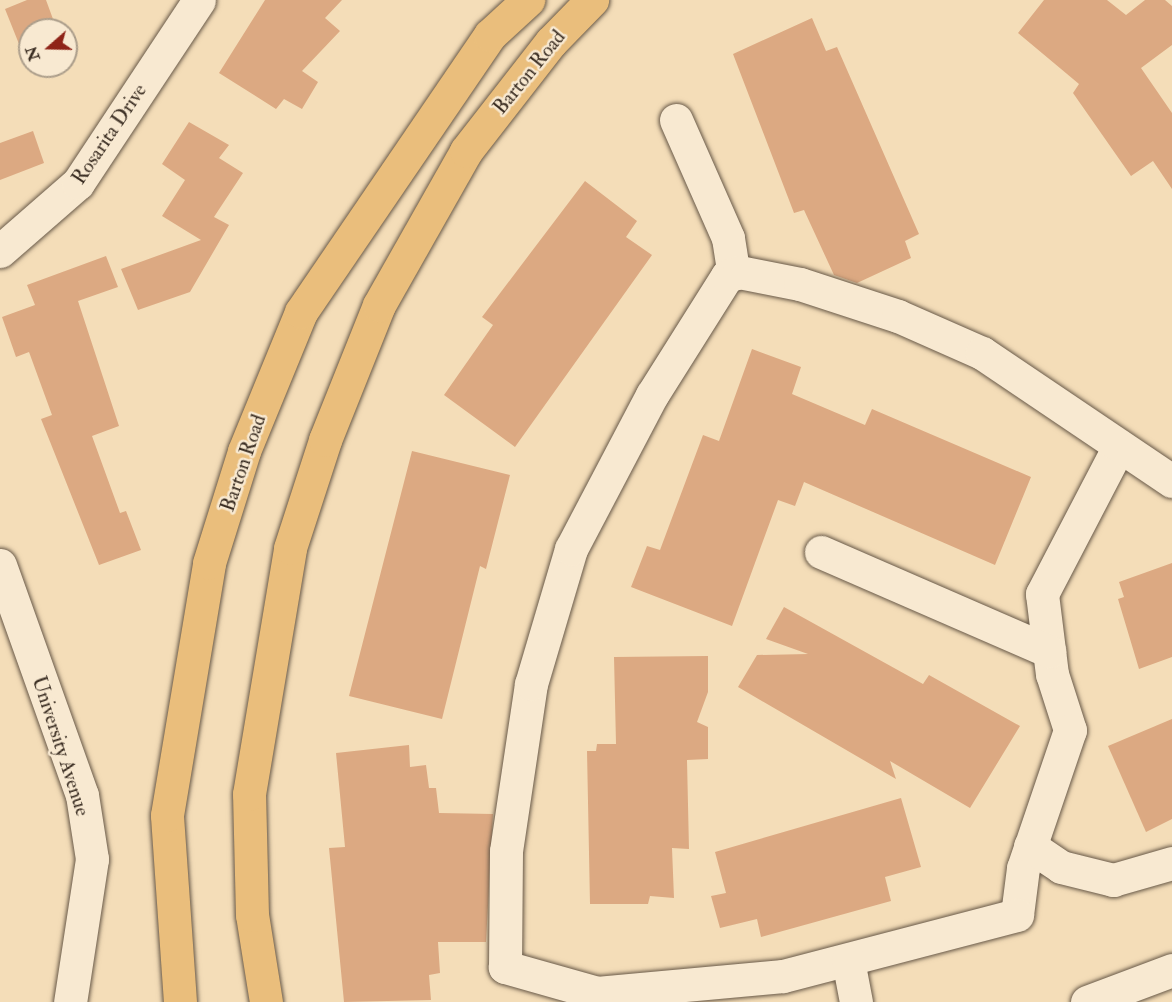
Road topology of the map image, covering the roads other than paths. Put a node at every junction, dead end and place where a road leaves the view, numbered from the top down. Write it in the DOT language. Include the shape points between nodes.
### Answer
graph roads {
  1 [pos="199,0"];
  2 [pos="528,0"];
  3 [pos="592,0"];
  4 [pos="676,120"];
  5 [pos="0,251"];
  6 [pos="734,274"];
  7 [pos="1119,446"];
  8 [pos="1172,481"];
  9 [pos="821,552"];
  10 [pos="0,565"];
  11 [pos="1049,651"];
  12 [pos="1030,846"];
  13 [pos="1172,862"];
  14 [pos="849,960"];
  15 [pos="1172,970"];
  16 [pos="70,1002"];
  17 [pos="180,1002"];
  18 [pos="266,1002"];
  19 [pos="856,1002"];
  20 [pos="1087,1002"];
  1 -- 5 [label="street, Rosarita Drive" via="78,183"];
  2 -- 17 [label="main road, Barton Road" via="490,35 301,312 244,451 209,563 167,816"];
  3 -- 18 [label="main road, Barton Road" via="551,42 466,151 379,305 325,440 290,548 249,794 252,915"];
  4 -- 6 [label="street" via="728,238"];
  6 -- 7 [label="street" via="800,284 898,316 982,352"];
  6 -- 14 [label="street" via="727,276 652,395 571,549 531,684 506,851 506,967 597,993 783,976"];
  7 -- 8 [label="street"];
  7 -- 11 [label="street" via="1042,594"];
  9 -- 11 [label="street"];
  10 -- 16 [label="street, University Avenue" via="82,795 92,859"];
  11 -- 12 [label="street" via="1070,730"];
  12 -- 13 [label="street" via="1061,867 1113,880"];
  12 -- 14 [label="street" via="1017,915"];
  14 -- 19 [label="street"];
  15 -- 20 [label="street"];
}
